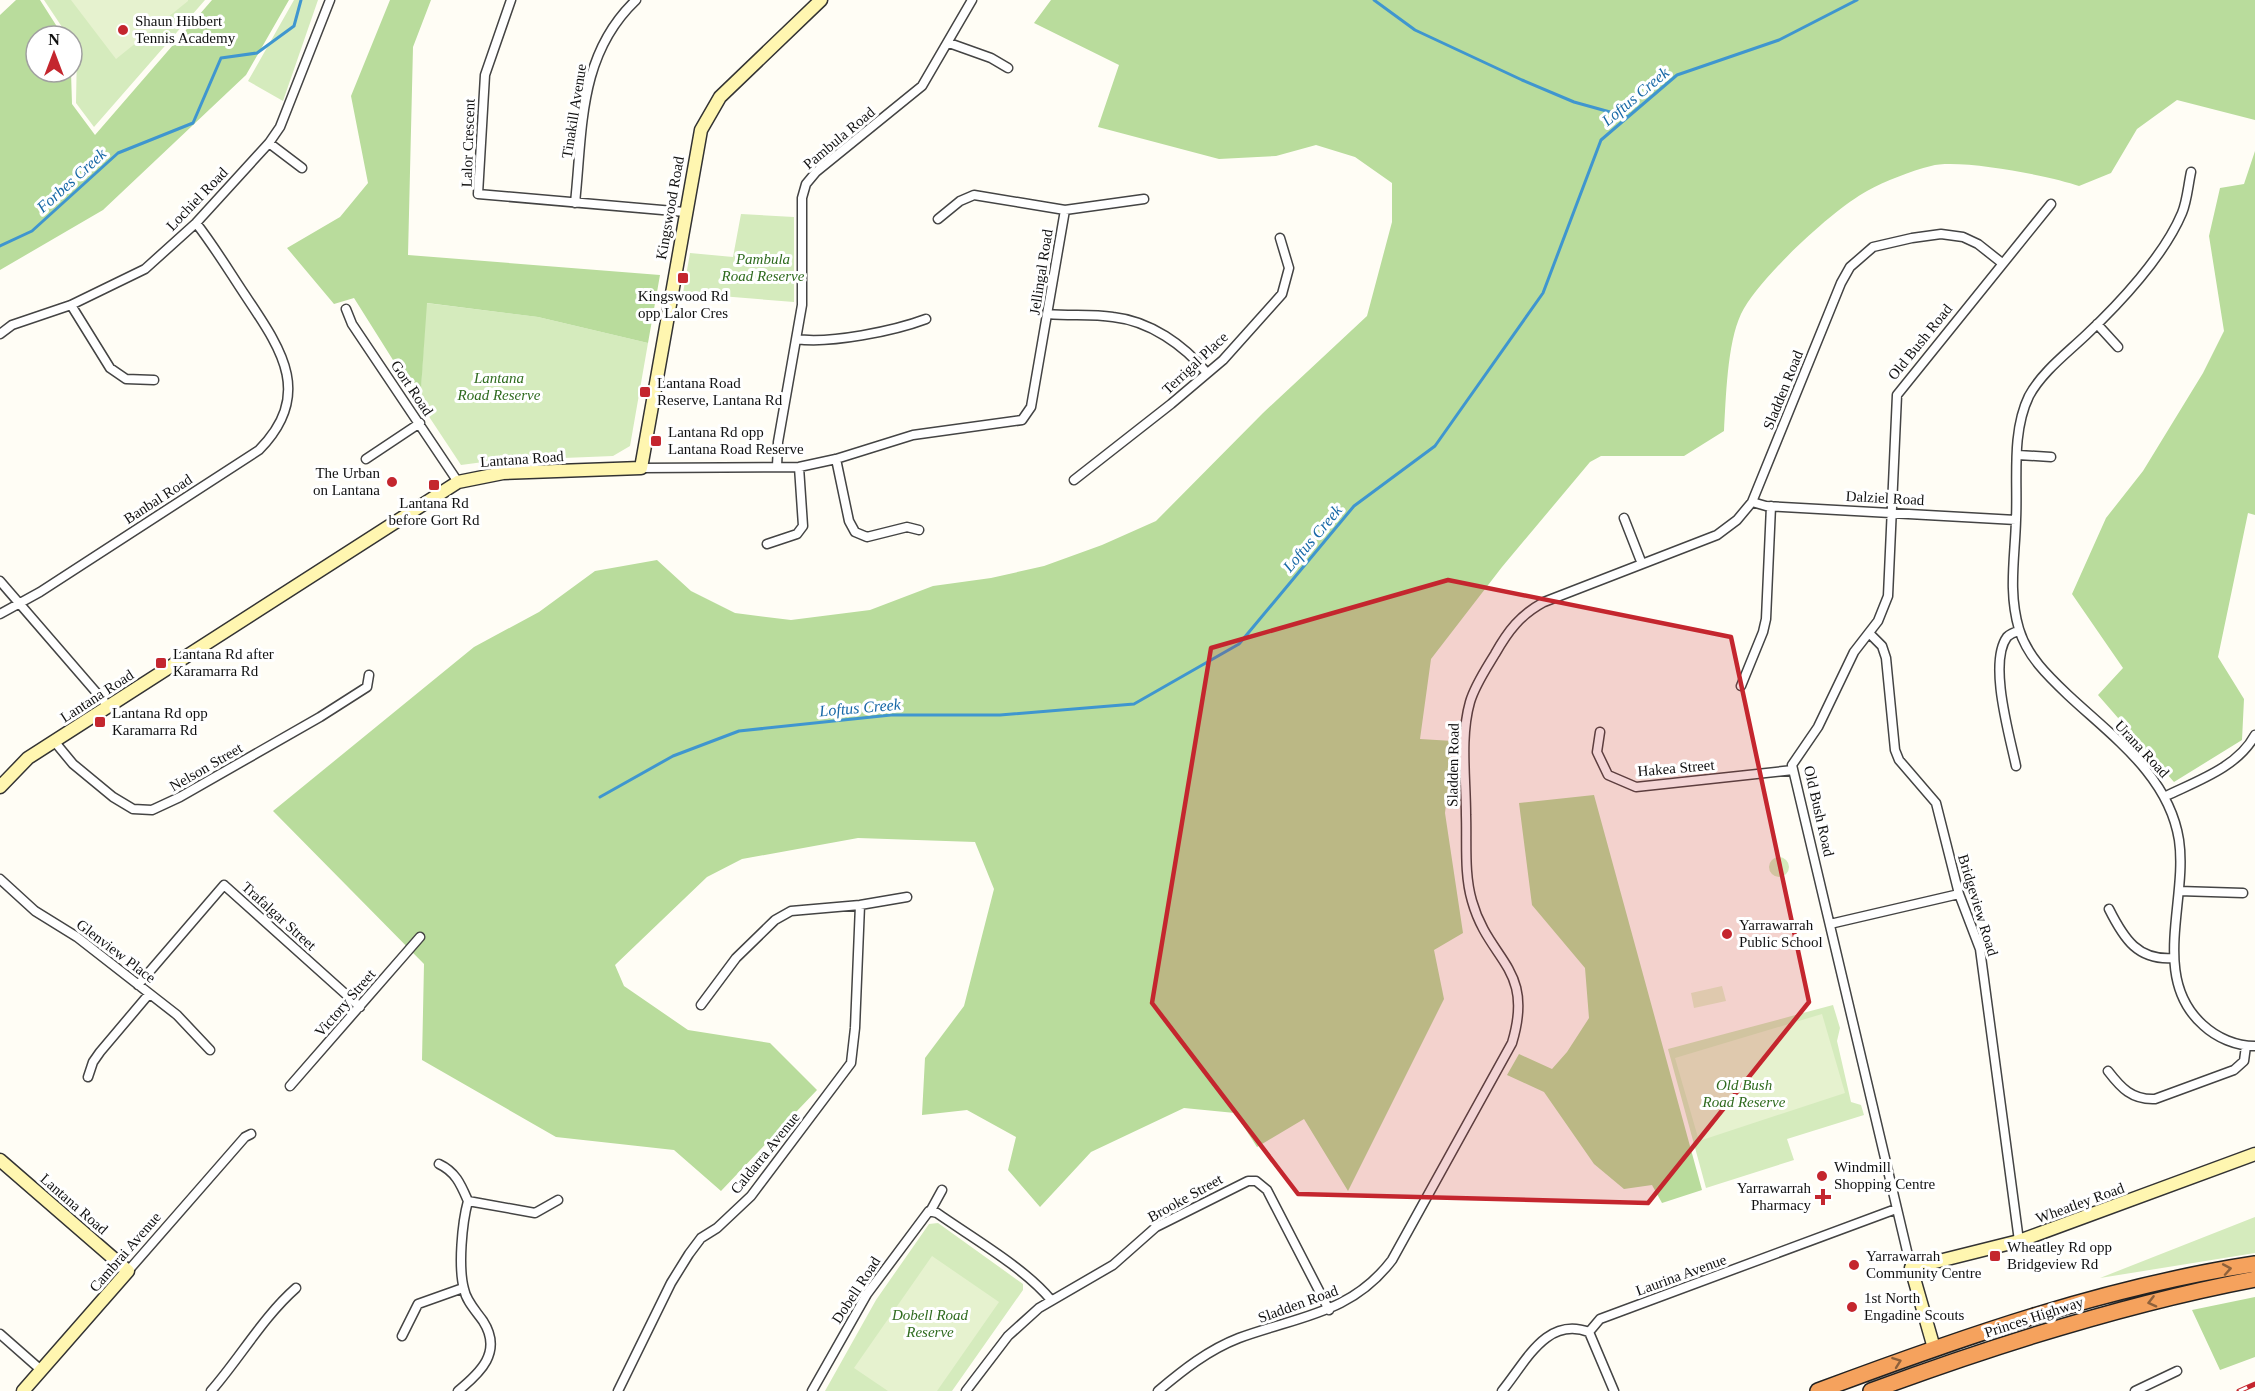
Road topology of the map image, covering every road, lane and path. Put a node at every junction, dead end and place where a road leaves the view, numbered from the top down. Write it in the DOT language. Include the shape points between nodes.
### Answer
graph roads {
  1 [pos="330,0"];
  2 [pos="511,0"];
  3 [pos="636,0"];
  4 [pos="820,0"];
  5 [pos="972,0"];
  6 [pos="949,43"];
  7 [pos="1008,68"];
  8 [pos="268,143"];
  9 [pos="302,168"];
  10 [pos="2191,172"];
  11 [pos="1144,199"];
  12 [pos="575,203"];
  13 [pos="2051,204"];
  14 [pos="1065,210"];
  15 [pos="685,212"];
  16 [pos="938,219"];
  17 [pos="196,223"];
  18 [pos="1280,238"];
  19 [pos="2002,262"];
  20 [pos="71,305"];
  21 [pos="346,309"];
  22 [pos="1048,314"];
  23 [pos="926,319"];
  24 [pos="2097,324"];
  25 [pos="0,334"];
  26 [pos="796,339"];
  27 [pos="2118,347"];
  28 [pos="1207,373"];
  29 [pos="154,380"];
  30 [pos="1027,417"];
  31 [pos="420,423"];
  32 [pos="2018,455"];
  33 [pos="2051,457"];
  34 [pos="366,459"];
  35 [pos="836,459"];
  36 [pos="777,467"];
  37 [pos="799,467"];
  38 [pos="641,468"];
  39 [pos="1074,480"];
  40 [pos="458,482"];
  41 [pos="1752,502"];
  42 [pos="1771,506"];
  43 [pos="1890,512"];
  44 [pos="1624,518"];
  45 [pos="2016,520"];
  46 [pos="919,530"];
  47 [pos="767,544"];
  48 [pos="1642,564"];
  49 [pos="0,581"];
  50 [pos="19,603"];
  51 [pos="0,614"];
  52 [pos="2019,631"];
  53 [pos="1869,633"];
  54 [pos="369,675"];
  55 [pos="1740,686"];
  56 [pos="108,706"];
  57 [pos="1600,732"];
  58 [pos="54,741"];
  59 [pos="2254,741"];
  60 [pos="2016,766"];
  61 [pos="1792,770"];
  62 [pos="0,787"];
  63 [pos="2166,796"];
  64 [pos="0,879"];
  65 [pos="2179,891"];
  66 [pos="2243,893"];
  67 [pos="1959,894"];
  68 [pos="907,897"];
  69 [pos="860,906"];
  70 [pos="2109,909"];
  71 [pos="1830,924"];
  72 [pos="420,937"];
  73 [pos="2174,958"];
  74 [pos="138,985"];
  75 [pos="149,994"];
  76 [pos="701,1005"];
  77 [pos="360,1007"];
  78 [pos="2250,1046"];
  79 [pos="210,1050"];
  80 [pos="2108,1071"];
  81 [pos="88,1077"];
  82 [pos="290,1086"];
  83 [pos="251,1134"];
  84 [pos="2255,1154"];
  85 [pos="0,1160"];
  86 [pos="439,1164"];
  87 [pos="942,1190"];
  88 [pos="558,1200"];
  89 [pos="468,1202"];
  90 [pos="1896,1209"];
  91 [pos="931,1210"];
  92 [pos="2019,1241"];
  93 [pos="2255,1264"];
  94 [pos="1911,1268"];
  95 [pos="128,1271"];
  96 [pos="2255,1279"];
  97 [pos="296,1288"];
  98 [pos="463,1288"];
  99 [pos="1051,1300"];
  100 [pos="1329,1310"];
  101 [pos="2081,1322"];
  102 [pos="1588,1332"];
  103 [pos="0,1334"];
  104 [pos="402,1336"];
  105 [pos="1934,1348"];
  106 [pos="41,1370"];
  107 [pos="2177,1371"];
  108 [pos="1904,1379"];
  109 [pos="23,1391"];
  110 [pos="212,1391"];
  111 [pos="458,1391"];
  112 [pos="618,1391"];
  113 [pos="812,1391"];
  114 [pos="966,1391"];
  115 [pos="1158,1391"];
  116 [pos="1502,1391"];
  117 [pos="1614,1391"];
  118 [pos="1818,1391"];
  119 [pos="1871,1391"];
  120 [pos="2135,1391"];
  1 -- 8 [label="street, Lochiel Road" via="286,115"];
  2 -- 12 [label="street, Lalor Crescent" via="485,75 478,194"];
  3 -- 12 [label="street, Tinakill Avenue" via="605,37 593,66"];
  4 -- 15 [label="street, Kingswood Road" via="713,107 697,142"];
  5 -- 6 [label="street, Pambula Road"];
  6 -- 7 [label="street"];
  6 -- 26 [label="street, Pambula Road" via="922,86 806,184 801,208 804,290"];
  8 -- 9 [label="street"];
  8 -- 17 [label="street, Lochiel Road"];
  10 -- 24 [label="street, Urana Road" via="2183,211 2174,229 2123,299"];
  11 -- 14 [label="street"];
  12 -- 15 [label="street, Lalor Crescent"];
  13 -- 19 [label="street, Old Bush Road"];
  14 -- 16 [label="street" via="974,195"];
  14 -- 22 [label="street, Jellingal Road"];
  15 -- 38 [label="street, Kingswood Road"];
  17 -- 20 [label="street, Lochiel Road" via="145,269"];
  17 -- 50 [label="street, Banbal Road" via="276,341 288,375 285,412 276,431 259,450"];
  18 -- 28 [label="street, Terrigal Place" via="1289,268 1282,294"];
  19 -- 41 [label="street, Sladden Road" via="1978,244 1953,234 1888,242 1859,256 1841,283"];
  19 -- 43 [label="street, Old Bush Road" via="1897,395"];
  20 -- 25 [label="street, Lochiel Road" via="12,325"];
  20 -- 29 [label="street" via="110,368 126,379"];
  21 -- 31 [label="street, Gort Road" via="352,324"];
  22 -- 28 [label="street" via="1114,317 1143,325 1186,352"];
  22 -- 30 [label="street, Jellingal Road"];
  23 -- 26 [label="street" via="891,329"];
  24 -- 27 [label="street"];
  24 -- 32 [label="street, Urana Road" via="2035,386 2021,419"];
  26 -- 36 [label="street, Pambula Road"];
  28 -- 39 [label="street, Terrigal Place"];
  30 -- 35 [label="street, Lantana Road" via="1016,422 913,435"];
  31 -- 34 [label="street"];
  31 -- 40 [label="street, Gort Road"];
  32 -- 33 [label="street"];
  32 -- 45 [label="street, Urana Road"];
  35 -- 37 [label="street, Lantana Road"];
  35 -- 46 [label="street" via="849,521 855,532 867,537 907,527"];
  36 -- 37 [label="street, Lantana Road"];
  36 -- 38 [label="street, Lantana Road"];
  37 -- 47 [label="street" via="803,526 797,534"];
  38 -- 40 [label="street, Lantana Road" via="503,473"];
  40 -- 56 [label="street, Lantana Road"];
  41 -- 42 [label="street, Dalziel Road"];
  41 -- 48 [label="street, Sladden Road" via="1725,530"];
  42 -- 43 [label="street, Dalziel Road"];
  42 -- 55 [label="street" via="1766,619"];
  43 -- 45 [label="street, Dalziel Road"];
  43 -- 53 [label="street, Old Bush Road" via="1888,596"];
  44 -- 48 [label="street"];
  45 -- 52 [label="street, Urana Road" via="2012,589"];
  48 -- 100 [label="street, Sladden Road" via="1524,613 1504,639 1471,700 1466,746 1468,883 1482,925 1511,972 1520,1007 1518,1024 1505,1059 1392,1260 1364,1289"];
  49 -- 50 [label="street"];
  50 -- 51 [label="street, Banbal Road"];
  50 -- 56 [label="street"];
  52 -- 60 [label="street" via="2007,638 2000,683"];
  52 -- 63 [label="street, Urana Road" via="2037,663 2140,763"];
  53 -- 61 [label="street, Old Bush Road" via="1854,652 1818,727 1793,760"];
  53 -- 67 [label="street, Bridgeview Road" via="1882,646 1886,658 1895,750 1936,803"];
  54 -- 58 [label="street, Nelson Street" via="367,687 320,717 152,810 133,809 113,797 73,764"];
  56 -- 58 [label="street, Lantana Road"];
  57 -- 61 [label="street, Hakea Street" via="1597,752 1608,775 1636,787"];
  58 -- 62 [label="street, Lantana Road" via="18,766"];
  59 -- 63 [label="street" via="2215,772"];
  61 -- 71 [label="street, Old Bush Road"];
  63 -- 65 [label="street, Urana Road" via="2180,843"];
  64 -- 74 [label="street, Glenview Place" via="35,911 77,937"];
  65 -- 66 [label="street"];
  65 -- 73 [label="street, Urana Road"];
  67 -- 71 [label="street"];
  67 -- 92 [label="street, Bridgeview Road" via="1983,966"];
  68 -- 69 [label="street"];
  69 -- 76 [label="street" via="791,911 776,920 736,958"];
  69 -- 112 [label="street, Caldarra Avenue" via="851,1063 751,1196 701,1238 689,1254 671,1282"];
  70 -- 73 [label="street" via="2121,933 2136,950 2151,957"];
  71 -- 90 [label="street, Old Bush Road"];
  72 -- 77 [label="street, Victory Street"];
  73 -- 78 [label="street, Urana Road" via="2178,987 2198,1021 2219,1036"];
  74 -- 75 [label="street, Glenview Place"];
  74 -- 77 [label="street, Trafalgar Street" via="224,885"];
  75 -- 79 [label="street, Glenview Place" via="177,1015"];
  75 -- 81 [label="street" via="100,1052"];
  77 -- 82 [label="street, Victory Street"];
  78 -- 80 [label="street" via="2244,1061 2234,1070 2155,1099 2127,1092"];
  83 -- 95 [label="street, Cambrai Avenue"];
  84 -- 92 [label="street, Wheatley Road"];
  85 -- 95 [label="street, Lantana Road"];
  86 -- 89 [label="street" via="460,1182"];
  87 -- 91 [label="street, Dobell Road"];
  88 -- 89 [label="street" via="535,1213"];
  89 -- 98 [label="street" via="462,1223"];
  90 -- 94 [label="street, Old Bush Road"];
  90 -- 102 [label="street, Laurina Avenue" via="1600,1319"];
  91 -- 99 [label="street" via="1043,1290"];
  91 -- 113 [label="street, Dobell Road" via="867,1294"];
  92 -- 94 [label="street, Wheatley Road"];
  105 -- 93 [label="highway, Princes Highway, one-way" via="2088,1300"];
  94 -- 105 [label="street, Old Bush Road"];
  95 -- 106 [label="street, Cambrai Avenue"];
  96 -- 101 [label="highway, Princes Highway, one-way"];
  97 -- 110 [label="street" via="281,1301"];
  98 -- 104 [label="street" via="418,1304"];
  98 -- 111 [label="street" via="485,1324 489,1350 482,1372"];
  99 -- 100 [label="street, Brooke Street" via="1113,1265 1156,1227 1248,1181 1256,1181 1267,1190"];
  99 -- 114 [label="street, Brooke Street" via="1008,1336"];
  100 -- 115 [label="street, Sladden Road" via="1219,1347"];
  101 -- 105 [label="highway" via="2053,1320 1952,1352"];
  101 -- 108 [label="highway, Princes Highway"];
  102 -- 116 [label="street" via="1566,1327 1551,1333"];
  102 -- 117 [label="street"];
  103 -- 106 [label="street"];
  105 -- 108 [label="highway"];
  118 -- 105 [label="highway, Princes Highway, one-way"];
  106 -- 109 [label="street, Cambrai Avenue"];
  107 -- 120 [label="street"];
  108 -- 119 [label="highway, Princes Highway"];
}
